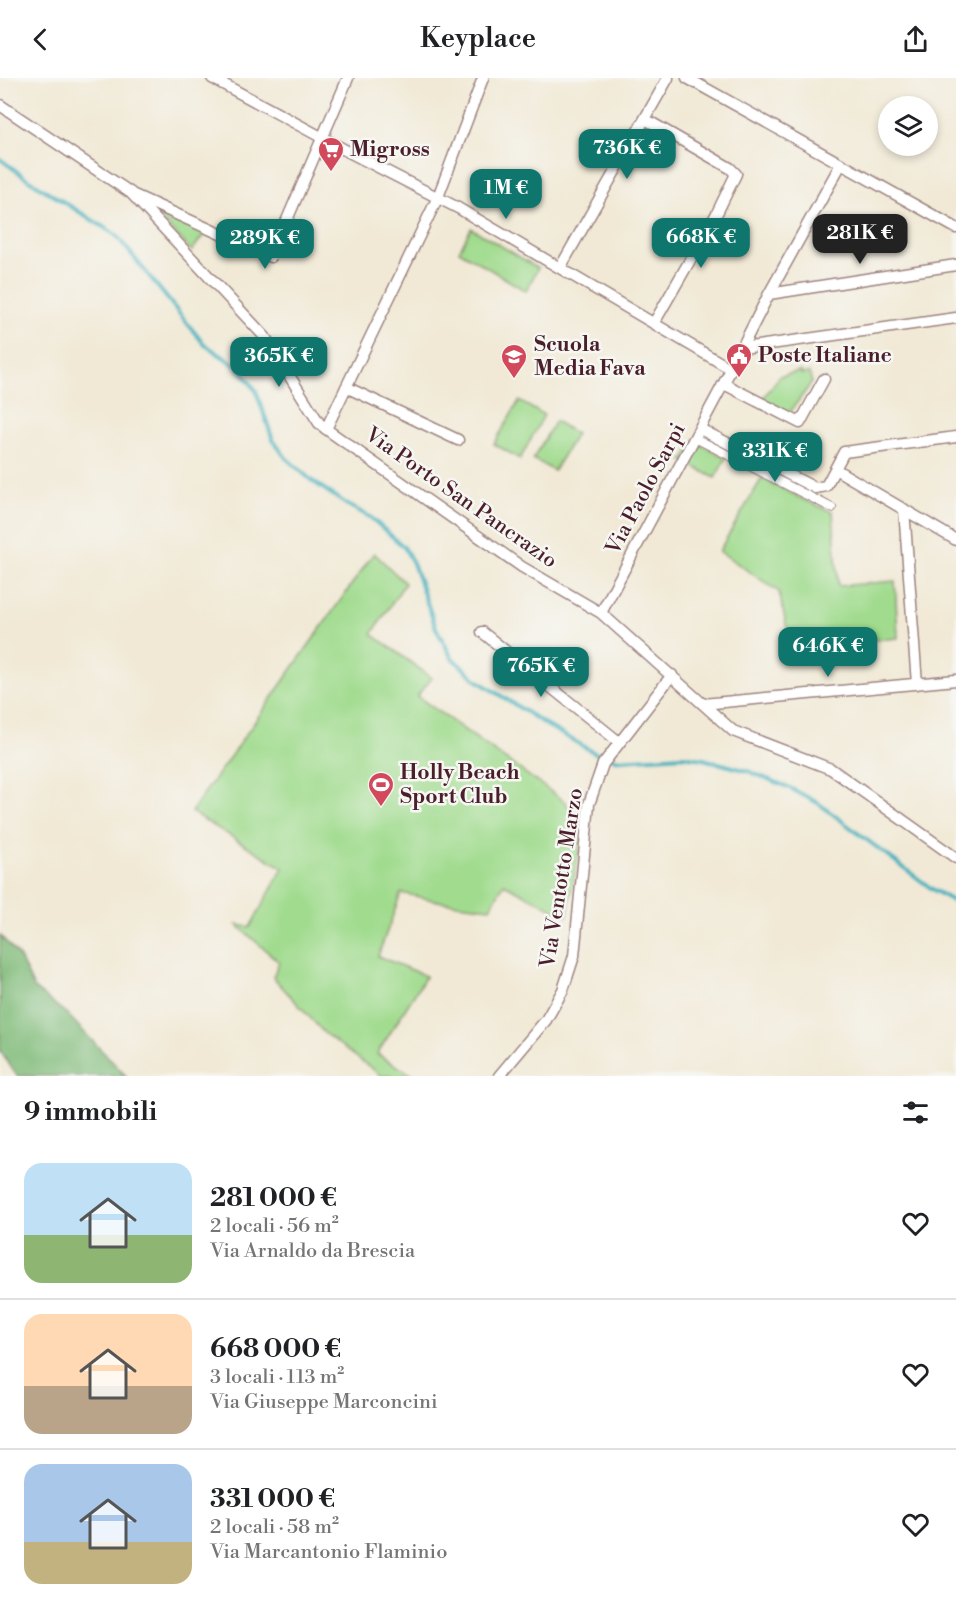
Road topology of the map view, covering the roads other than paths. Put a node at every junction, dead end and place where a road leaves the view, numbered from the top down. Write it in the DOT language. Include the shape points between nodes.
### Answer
graph roads {
  1 [pos="212,78"];
  2 [pos="348,78"];
  3 [pos="483,78"];
  4 [pos="668,78"];
  5 [pos="687,78"];
  6 [pos="0,105"];
  7 [pos="645,119"];
  8 [pos="322,137"];
  9 [pos="841,164"];
  10 [pos="131,194"];
  11 [pos="438,197"];
  12 [pos="956,228"];
  13 [pos="956,265"];
  14 [pos="560,267"];
  15 [pos="769,294"];
  16 [pos="956,318"];
  17 [pos="654,323"];
  18 [pos="742,348"];
  19 [pos="731,369"];
  20 [pos="824,379"];
  21 [pos="724,384"];
  22 [pos="346,387"];
  23 [pos="326,429"];
  24 [pos="698,433"];
  25 [pos="956,437"];
  26 [pos="458,440"];
  27 [pos="835,469"];
  28 [pos="832,508"];
  29 [pos="904,509"];
  30 [pos="956,540"];
  31 [pos="601,613"];
  32 [pos="482,632"];
  33 [pos="672,675"];
  34 [pos="956,680"];
  35 [pos="917,684"];
  36 [pos="715,708"];
  37 [pos="619,742"];
  38 [pos="956,858"];
  39 [pos="499,1076"];
  1 -- 8 [label="street"];
  2 -- 8 [label="street"];
  3 -- 11 [label="street"];
  4 -- 7 [label="street"];
  5 -- 9 [label="street"];
  6 -- 10 [label="street, Via Porto San Pancrazio"];
  7 -- 14 [label="street"];
  7 -- 17 [label="street" via="736,174"];
  8 -- 10 [label="street" via="271,257"];
  8 -- 11 [label="street"];
  9 -- 12 [label="street"];
  9 -- 15 [label="street, Via Paolo Sarpi"];
  10 -- 23 [label="street, Via Porto San Pancrazio" via="265,337"];
  11 -- 14 [label="street"];
  11 -- 22 [label="street"];
  13 -- 15 [label="street"];
  14 -- 17 [label="street"];
  15 -- 18 [label="street, Via Paolo Sarpi"];
  16 -- 18 [label="street"];
  17 -- 19 [label="street"];
  18 -- 19 [label="street, Via Paolo Sarpi"];
  19 -- 21 [label="street, Via Paolo Sarpi"];
  20 -- 21 [label="street" via="800,423"];
  21 -- 24 [label="street, Via Paolo Sarpi"];
  22 -- 23 [label="street"];
  22 -- 26 [label="street"];
  23 -- 31 [label="street, Via Porto San Pancrazio" via="522,567"];
  24 -- 27 [label="street" via="816,488 825,486"];
  24 -- 28 [label="street"];
  24 -- 31 [label="street, Via Paolo Sarpi"];
  25 -- 27 [label="street" via="844,452"];
  27 -- 29 [label="street"];
  29 -- 30 [label="street"];
  29 -- 35 [label="street"];
  31 -- 33 [label="street, Via Porto San Pancrazio"];
  32 -- 37 [label="street"];
  33 -- 36 [label="street, Via Porto San Pancrazio" via="703,704"];
  33 -- 37 [label="street, Via Ventotto Marzo"];
  34 -- 35 [label="street"];
  35 -- 36 [label="street"];
  36 -- 38 [label="street" via="733,731 831,769"];
  37 -- 39 [label="street, Via Ventotto Marzo" via="603,764 589,804 574,956 563,990 546,1020"];
}
